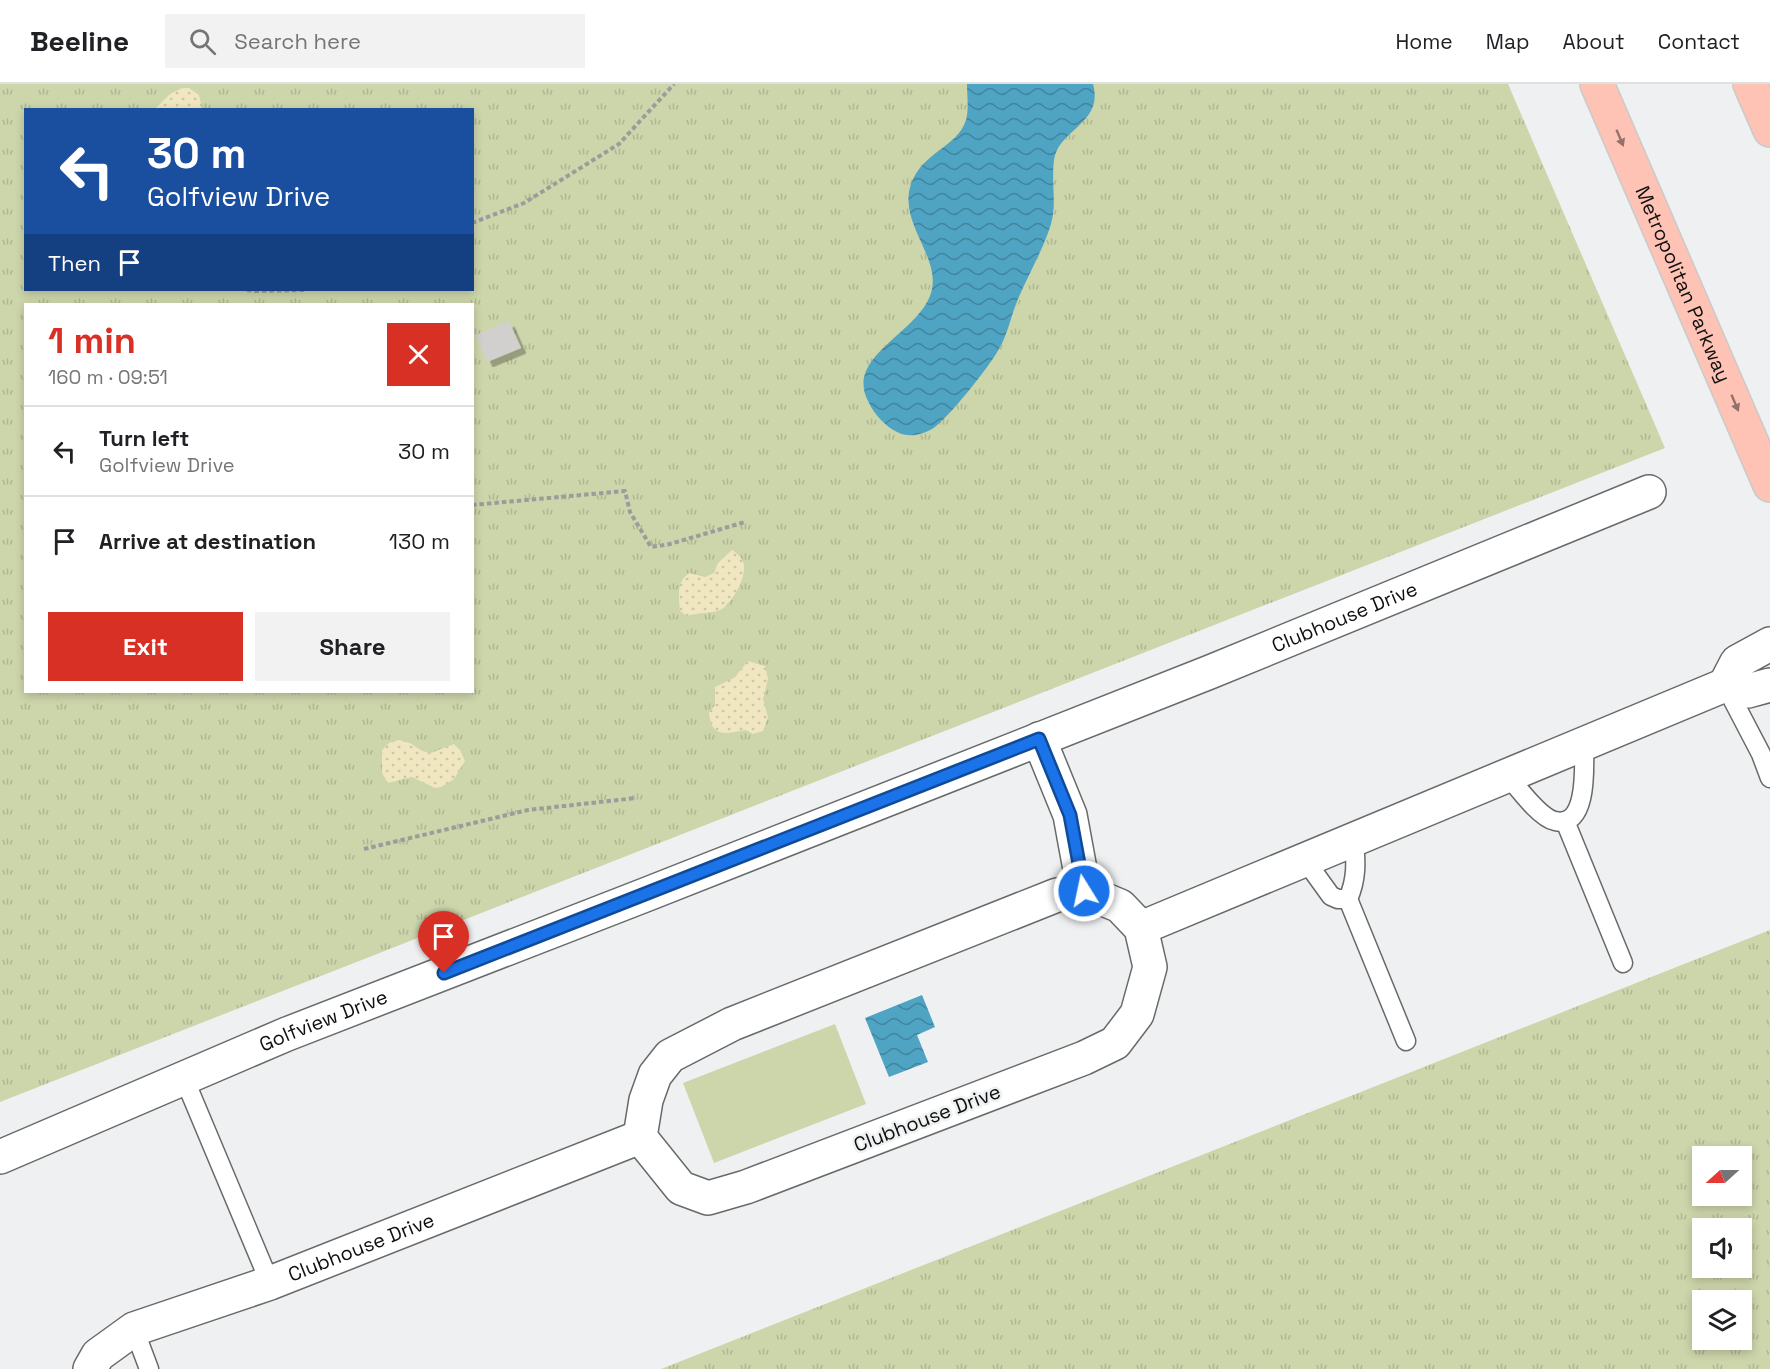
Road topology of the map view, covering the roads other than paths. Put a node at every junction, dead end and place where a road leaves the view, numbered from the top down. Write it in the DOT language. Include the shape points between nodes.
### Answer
graph roads {
  1 [pos="1597,84"];
  2 [pos="1750,84"];
  3 [pos="1770,130"];
  4 [pos="1770,484"];
  5 [pos="1649,492"];
  6 [pos="1770,644"];
  7 [pos="1725,685"];
  8 [pos="1770,685"];
  9 [pos="1039,739"];
  10 [pos="1584,744"];
  11 [pos="1508,776"];
  12 [pos="1770,778"];
  13 [pos="1565,821"];
  14 [pos="1354,840"];
  15 [pos="1305,860"];
  16 [pos="1084,891"];
  17 [pos="1348,899"];
  18 [pos="1141,928"];
  19 [pos="1623,963"];
  20 [pos="1406,1041"];
  21 [pos="184,1078"];
  22 [pos="640,1137"];
  23 [pos="0,1157"];
  24 [pos="270,1283"];
  25 [pos="134,1329"];
  26 [pos="90,1369"];
  27 [pos="149,1369"];
  1 -- 4 [label="main road, Metropolitan Parkway, one-way"];
  2 -- 3 [label="main road"];
  5 -- 9 [label="street, Clubhouse Drive"];
  6 -- 7 [label="street" via="1737,662"];
  7 -- 8 [label="street" via="1748,691"];
  7 -- 10 [label="street"];
  7 -- 12 [label="lane"];
  9 -- 16 [label="street" via="1070,815"];
  9 -- 21 [label="street, Golfview Drive"];
  10 -- 11 [label="street"];
  10 -- 13 [label="lane" via="1581,801 1574,815"];
  11 -- 13 [label="lane" via="1543,814 1554,821"];
  11 -- 14 [label="street"];
  13 -- 19 [label="lane"];
  14 -- 15 [label="street"];
  14 -- 17 [label="lane" via="1356,873"];
  15 -- 17 [label="lane" via="1331,896"];
  15 -- 18 [label="street"];
  16 -- 18 [label="street" via="1120,906"];
  16 -- 22 [label="street" via="1057,895 754,1015 670,1056 655,1075"];
  17 -- 20 [label="lane"];
  18 -- 22 [label="street, Clubhouse Drive" via="1150,967 1137,1014 1115,1043 1084,1058 708,1198 681,1188"];
  21 -- 23 [label="street, Golfview Drive"];
  21 -- 24 [label="lane"];
  22 -- 24 [label="street, Clubhouse Drive"];
  24 -- 25 [label="street, Clubhouse Drive"];
  25 -- 26 [label="street, Clubhouse Drive" via="98,1355"];
  25 -- 27 [label="lane"];
}
